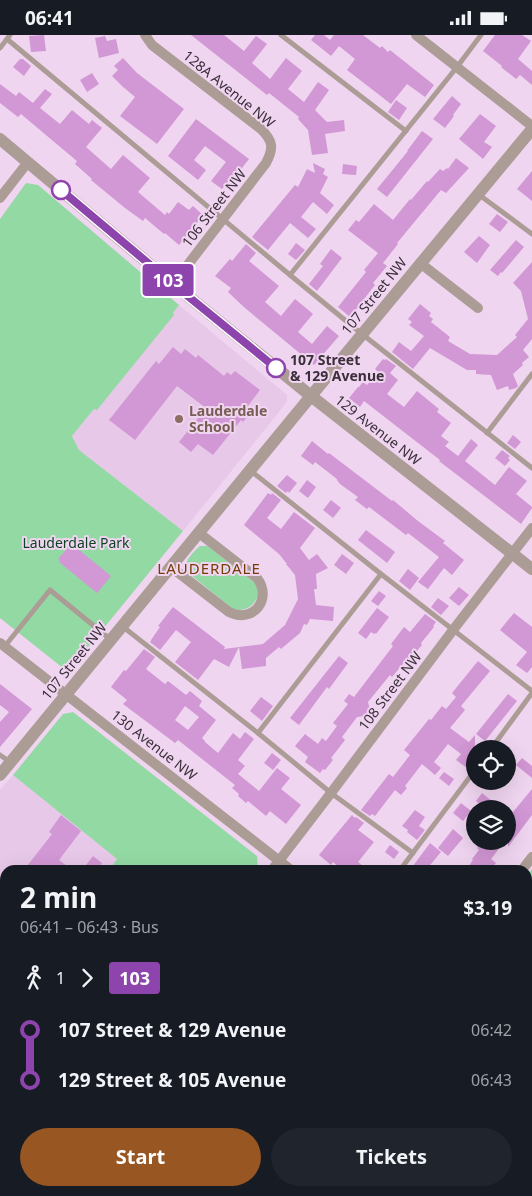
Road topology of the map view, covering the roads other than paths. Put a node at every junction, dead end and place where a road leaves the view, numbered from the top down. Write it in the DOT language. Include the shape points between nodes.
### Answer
graph roads {
  1 [pos="145,35"];
  2 [pos="281,35"];
  3 [pos="416,35"];
  4 [pos="480,35"];
  5 [pos="8,37"];
  6 [pos="0,48"];
  7 [pos="457,67"];
  8 [pos="532,128"];
  9 [pos="406,131"];
  10 [pos="0,139"];
  11 [pos="271,145"];
  12 [pos="28,162"];
  13 [pos="478,193"];
  14 [pos="0,198"];
  15 [pos="222,220"];
  16 [pos="532,234"];
  17 [pos="420,263"];
  18 [pos="290,275"];
  19 [pos="173,284"];
  20 [pos="478,308"];
  21 [pos="362,334"];
  22 [pos="532,374"];
  23 [pos="311,396"];
  24 [pos="487,433"];
  25 [pos="532,468"];
  26 [pos="250,471"];
  27 [pos="532,529"];
  28 [pos="199,533"];
  29 [pos="512,554"];
  30 [pos="171,567"];
  31 [pos="532,569"];
  32 [pos="381,574"];
  33 [pos="122,626"];
  34 [pos="453,630"];
  35 [pos="111,640"];
  36 [pos="2,644"];
  37 [pos="532,692"];
  38 [pos="66,694"];
  39 [pos="258,733"];
  40 [pos="497,740"];
  41 [pos="5,759"];
  42 [pos="0,775"];
  43 [pos="466,782"];
  44 [pos="331,793"];
  45 [pos="413,853"];
  46 [pos="278,861"];
  47 [pos="275,865"];
  48 [pos="284,865"];
  49 [pos="404,865"];
  1 -- 11 [label="street, 128A Avenue NW" via="152,45 261,129"];
  2 -- 9 [label="lane"];
  3 -- 7 [label="street"];
  4 -- 7 [label="lane"];
  5 -- 6 [label="lane"];
  5 -- 15 [label="lane"];
  7 -- 8 [label="street"];
  7 -- 9 [label="lane"];
  8 -- 13 [label="street, 107 Street NW"];
  9 -- 18 [label="lane"];
  10 -- 12 [label="street, 129 Avenue NW"];
  11 -- 15 [label="street, 106 Street NW" via="266,163"];
  12 -- 14 [label="street"];
  12 -- 19 [label="street, 129 Avenue NW"];
  13 -- 16 [label="lane"];
  13 -- 17 [label="street, 107 Street NW"];
  15 -- 18 [label="lane"];
  15 -- 19 [label="street, 106 Street NW"];
  17 -- 20 [label="street, 107 Street NW"];
  17 -- 21 [label="street, 107 Street NW"];
  18 -- 21 [label="lane"];
  19 -- 23 [label="street, 129 Avenue NW"];
  21 -- 23 [label="street, 107 Street NW"];
  21 -- 24 [label="lane"];
  22 -- 24 [label="lane"];
  23 -- 26 [label="street, 107 Street NW"];
  23 -- 29 [label="street, 129 Avenue NW"];
  24 -- 25 [label="lane"];
  26 -- 28 [label="street, 107 Street NW"];
  26 -- 32 [label="lane"];
  27 -- 29 [label="street, 108 Street NW"];
  28 -- 30 [label="street, 107 Street NW"];
  28 -- 30 [label="street" via="261,582 264,593 258,608 249,614 234,615"];
  29 -- 31 [label="street, 129 Avenue NW"];
  29 -- 34 [label="street, 108 Street NW"];
  30 -- 33 [label="street, 107 Street NW"];
  32 -- 34 [label="lane"];
  32 -- 39 [label="lane"];
  33 -- 35 [label="street, 107 Street NW"];
  33 -- 39 [label="lane"];
  34 -- 37 [label="lane"];
  34 -- 44 [label="street, 108 Street NW"];
  35 -- 36 [label="lane" via="50,590"];
  35 -- 38 [label="street, 107 Street NW"];
  36 -- 38 [label="street, 130 Avenue NW"];
  37 -- 40 [label="lane"];
  38 -- 41 [label="street, 107 Street NW"];
  38 -- 46 [label="street, 130 Avenue NW"];
  39 -- 44 [label="lane"];
  41 -- 42 [label="street, 107 Street NW"];
  43 -- 45 [label="lane"];
  44 -- 45 [label="lane"];
  44 -- 46 [label="street, 108 Street NW"];
  45 -- 49 [label="lane"];
  46 -- 47 [label="street, 108 Street NW"];
  46 -- 48 [label="street, 130 Avenue NW"];
}
